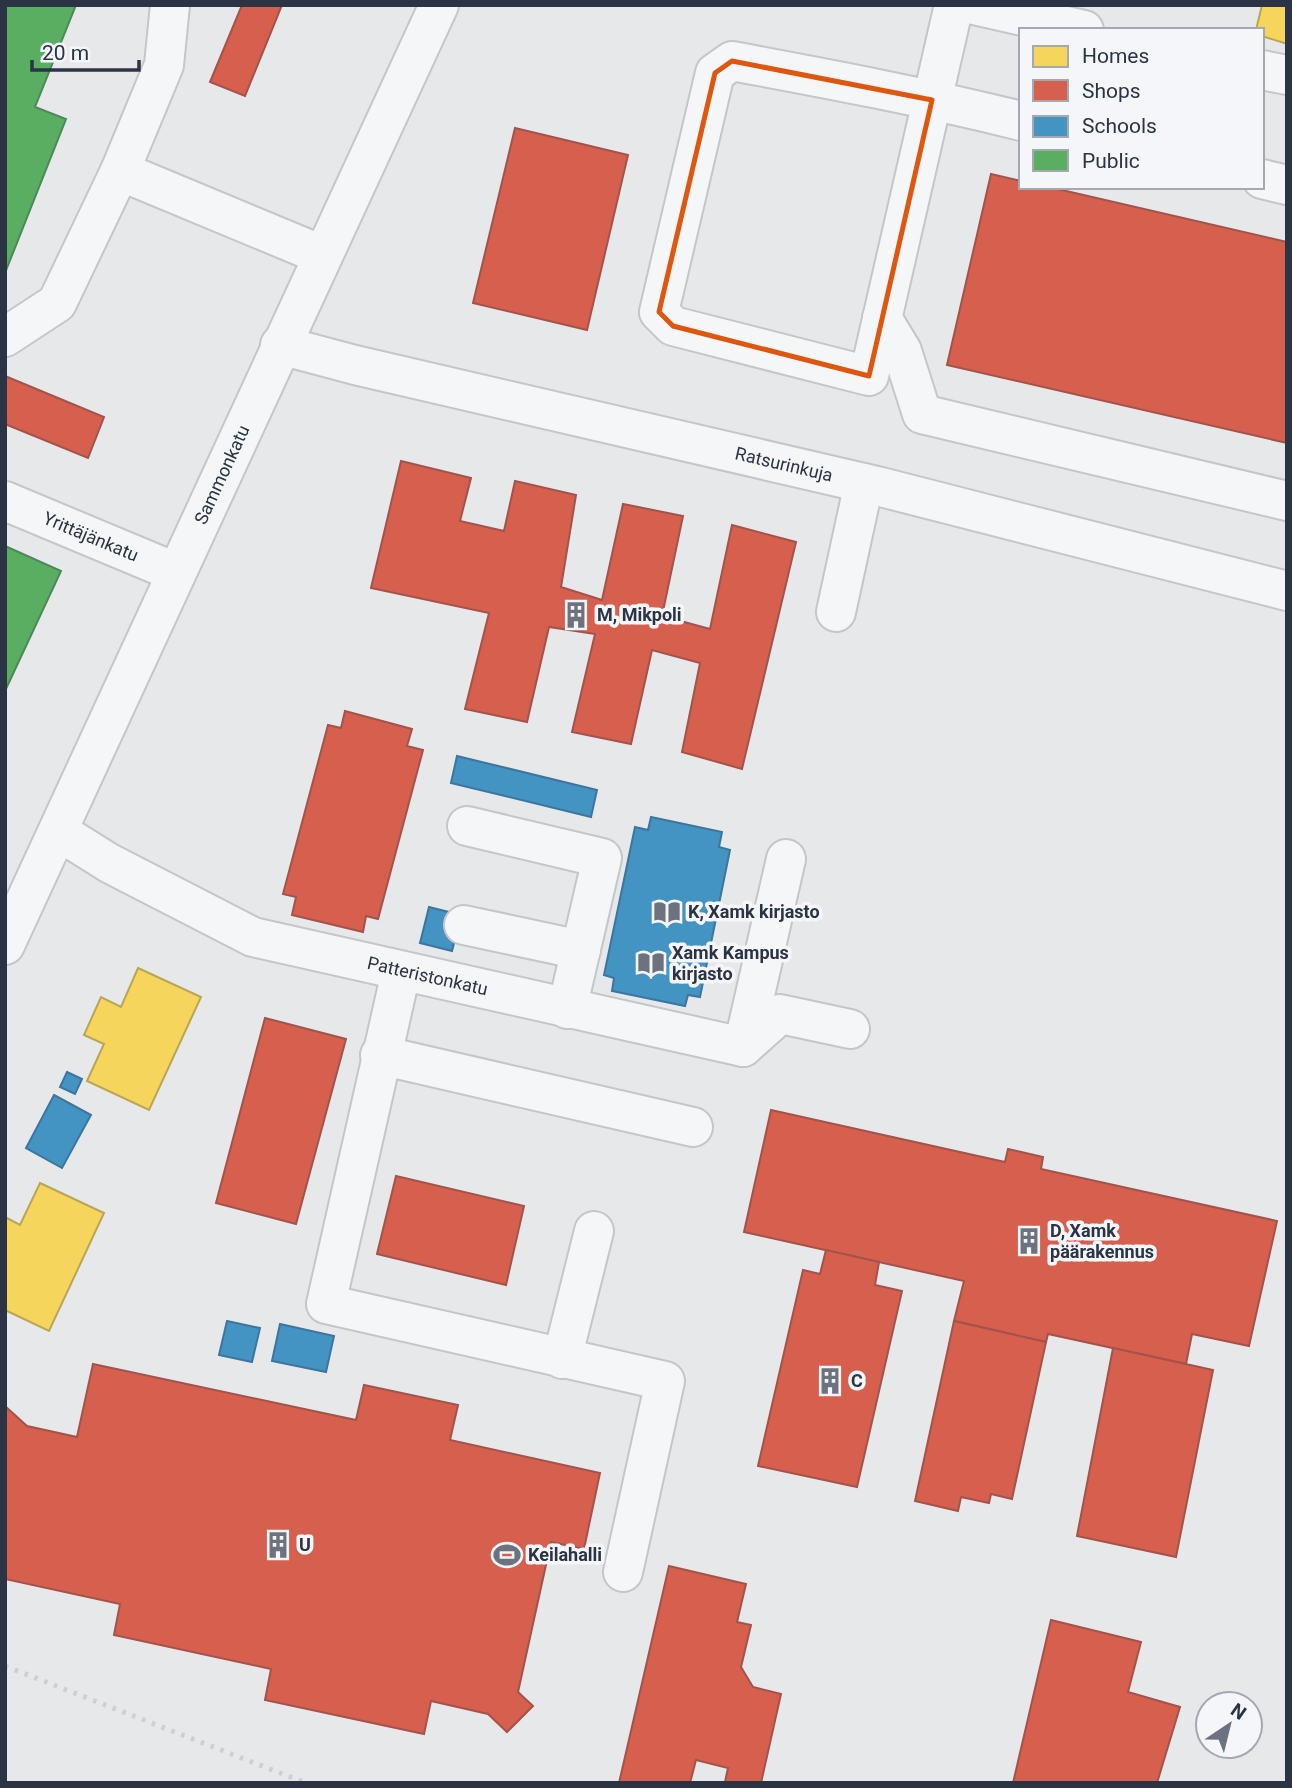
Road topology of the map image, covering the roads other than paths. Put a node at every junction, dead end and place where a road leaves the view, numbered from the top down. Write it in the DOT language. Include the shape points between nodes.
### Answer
graph roads {
  1 [pos="170,5"];
  2 [pos="439,5"];
  3 [pos="954,5"];
  4 [pos="974,5"];
  5 [pos="1075,28"];
  6 [pos="1264,70"];
  7 [pos="1287,75"];
  8 [pos="932,100"];
  9 [pos="1019,121"];
  10 [pos="120,171"];
  11 [pos="1264,179"];
  12 [pos="1287,185"];
  13 [pos="322,255"];
  14 [pos="882,318"];
  15 [pos="5,337"];
  16 [pos="281,345"];
  17 [pos="864,483"];
  18 [pos="5,501"];
  19 [pos="1287,501"];
  20 [pos="175,572"];
  21 [pos="1287,591"];
  22 [pos="836,612"];
  23 [pos="467,826"];
  24 [pos="58,831"];
  25 [pos="786,859"];
  26 [pos="464,925"];
  27 [pos="5,945"];
  28 [pos="581,950"];
  29 [pos="401,972"];
  30 [pos="567,1009"];
  31 [pos="850,1029"];
  32 [pos="743,1047"];
  33 [pos="380,1055"];
  34 [pos="693,1127"];
  35 [pos="594,1231"];
  36 [pos="562,1359"];
  37 [pos="623,1572"];
  1 -- 10 [label="street" via="164,65"];
  2 -- 13 [label="street, Sammonkatu"];
  3 -- 8 [label="street"];
  4 -- 5 [label="street"];
  6 -- 7 [label="street"];
  8 -- 9 [label="street"];
  8 -- 14 [label="street"];
  8 -- 14 [label="street" via="732,61 715,73 659,312 673,326 869,376"];
  10 -- 13 [label="street"];
  10 -- 15 [label="street" via="57,303"];
  11 -- 12 [label="street"];
  13 -- 16 [label="street, Sammonkatu"];
  14 -- 19 [label="street" via="902,351 922,414"];
  16 -- 17 [label="street, Ratsurinkuja"];
  16 -- 20 [label="street, Sammonkatu"];
  17 -- 21 [label="street, Ratsurinkuja"];
  17 -- 22 [label="street"];
  18 -- 20 [label="street, Yrittäjänkatu"];
  20 -- 24 [label="street, Sammonkatu"];
  23 -- 28 [label="street" via="602,859"];
  24 -- 27 [label="street, Sammonkatu"];
  24 -- 29 [label="street, Patteristonkatu" via="109,863 253,937"];
  25 -- 32 [label="street"];
  26 -- 28 [label="street"];
  28 -- 30 [label="street"];
  29 -- 30 [label="street, Patteristonkatu"];
  29 -- 33 [label="street"];
  30 -- 32 [label="street, Patteristonkatu"];
  31 -- 32 [label="street" via="780,1014"];
  33 -- 34 [label="street"];
  33 -- 36 [label="street" via="326,1304"];
  35 -- 36 [label="street"];
  36 -- 37 [label="street" via="665,1381"];
}
